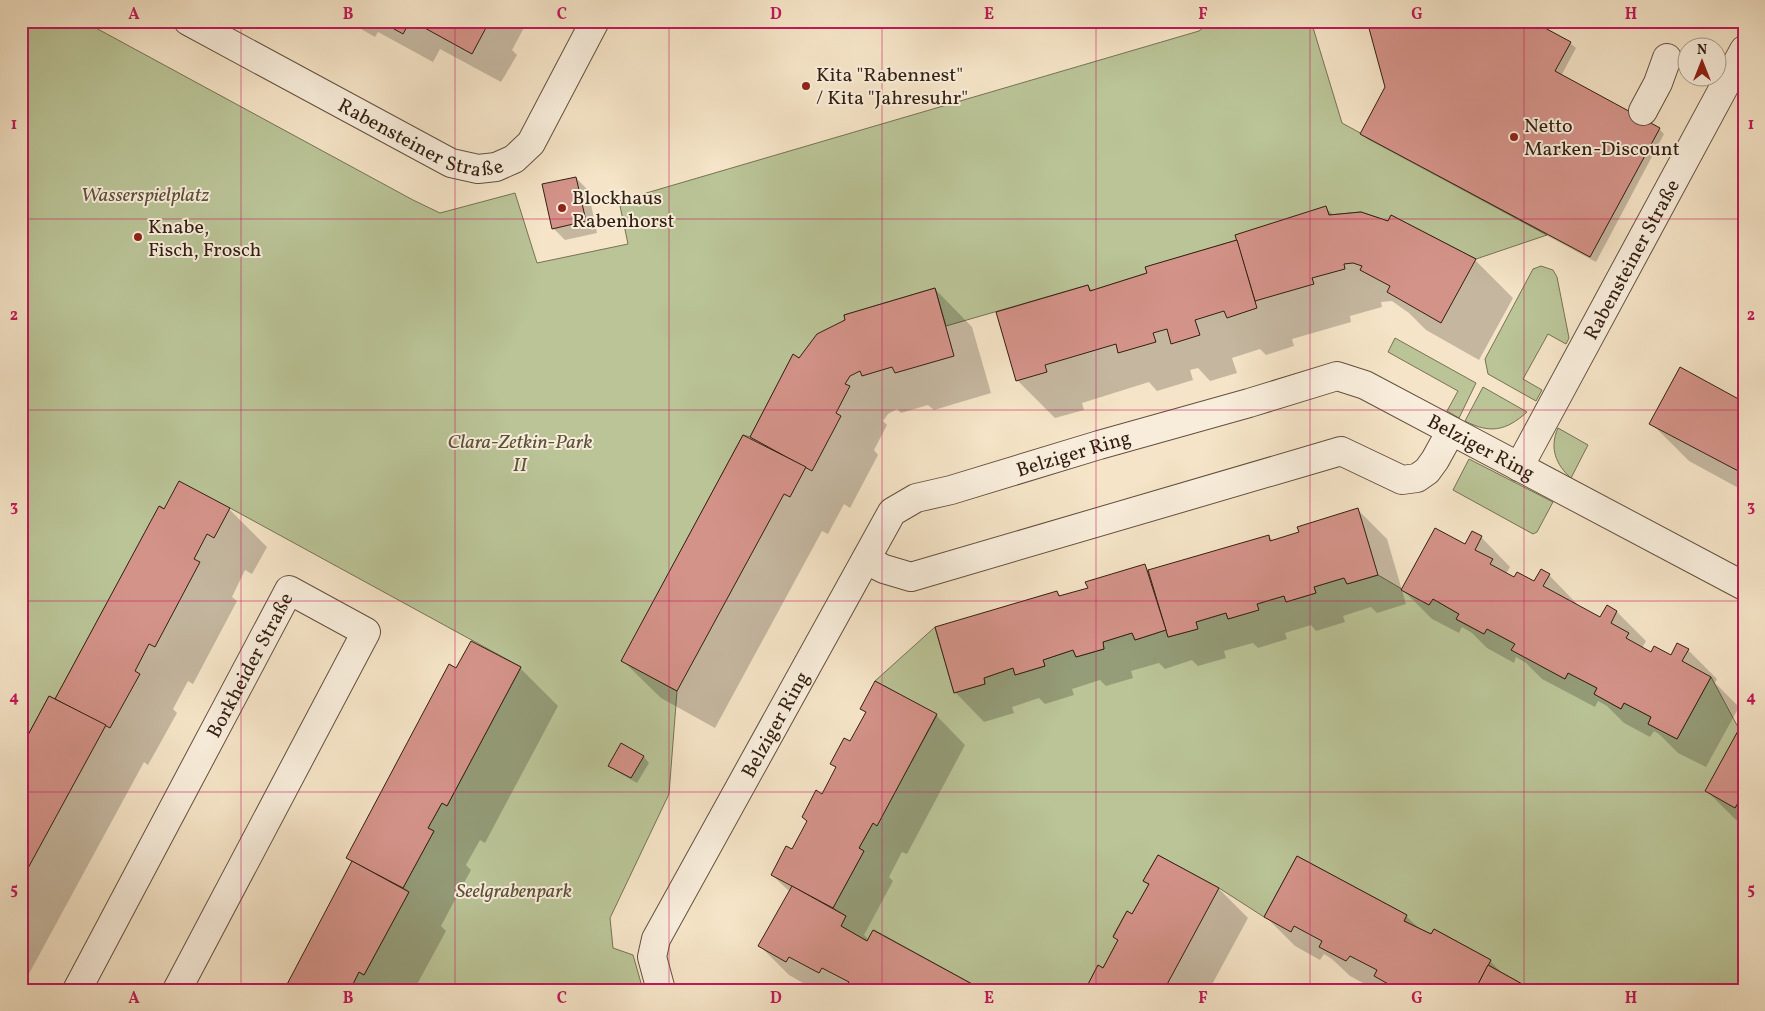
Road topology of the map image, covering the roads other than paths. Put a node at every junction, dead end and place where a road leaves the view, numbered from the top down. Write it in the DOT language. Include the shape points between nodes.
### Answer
graph roads {
  1 [pos="188,21"];
  2 [pos="595,21"];
  3 [pos="1744,50"];
  4 [pos="1667,58"];
  5 [pos="1643,111"];
  6 [pos="1451,431"];
  7 [pos="1519,467"];
  8 [pos="866,560"];
  9 [pos="1744,586"];
  10 [pos="77,990"];
  11 [pos="177,990"];
  12 [pos="661,990"];
  1 -- 2 [label="street, Rabensteiner Straße" via="451,163 478,169 496,167 514,159 531,143"];
  3 -- 7 [label="street, Rabensteiner Straße"];
  4 -- 5 [label="street"];
  6 -- 7 [label="street, Belziger Ring"];
  6 -- 8 [label="street" via="1435,460 1417,478 1402,480 1340,451 911,577"];
  6 -- 8 [label="street, Belziger Ring" via="1365,385 1337,376 916,498 892,512"];
  7 -- 9 [label="street, Belziger Ring"];
  8 -- 12 [label="street, Belziger Ring" via="656,939 652,957"];
  10 -- 11 [label="street, Borkheider Straße" via="289,590 366,632"];
}
